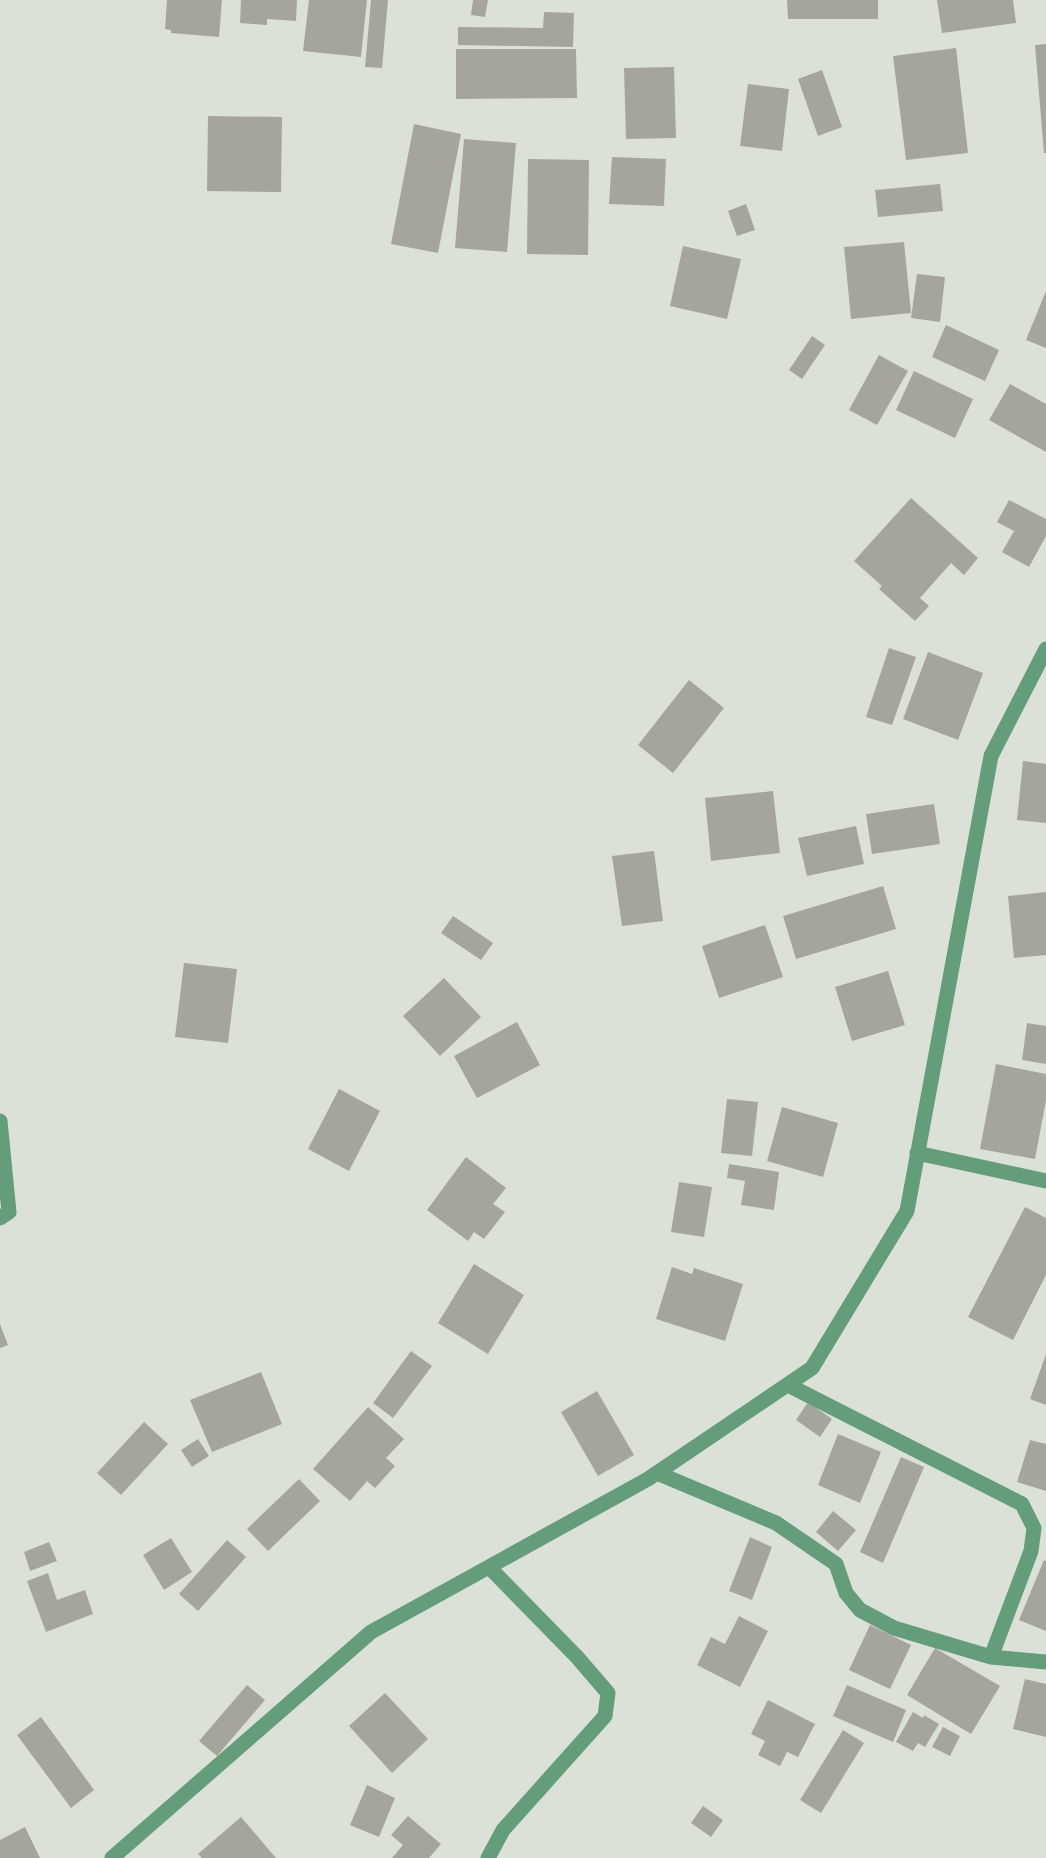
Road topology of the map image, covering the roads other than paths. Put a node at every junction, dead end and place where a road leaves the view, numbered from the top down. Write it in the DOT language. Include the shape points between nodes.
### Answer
graph roads {
  1 [pos="1046,649"];
  2 [pos="0,1121"];
  3 [pos="917,1153"];
  4 [pos="1046,1181"];
  5 [pos="0,1218"];
  6 [pos="788,1385"];
  7 [pos="657,1473"];
  8 [pos="489,1567"];
  9 [pos="991,1657"];
  10 [pos="1046,1662"];
  11 [pos="112,1858"];
  12 [pos="488,1858"];
  1 -- 3 [label="street" via="991,756"];
  2 -- 5 [label="street" via="9,1212"];
  3 -- 4 [label="street"];
  3 -- 6 [label="street" via="907,1211 812,1368"];
  6 -- 7 [label="street"];
  6 -- 9 [label="street" via="1022,1504 1034,1528 1031,1551"];
  7 -- 8 [label="street"];
  7 -- 9 [label="street" via="776,1523 837,1564 846,1593 860,1610 894,1628"];
  8 -- 11 [label="street" via="371,1632"];
  8 -- 12 [label="street" via="608,1693 605,1716 503,1830"];
  9 -- 10 [label="street"];
}
